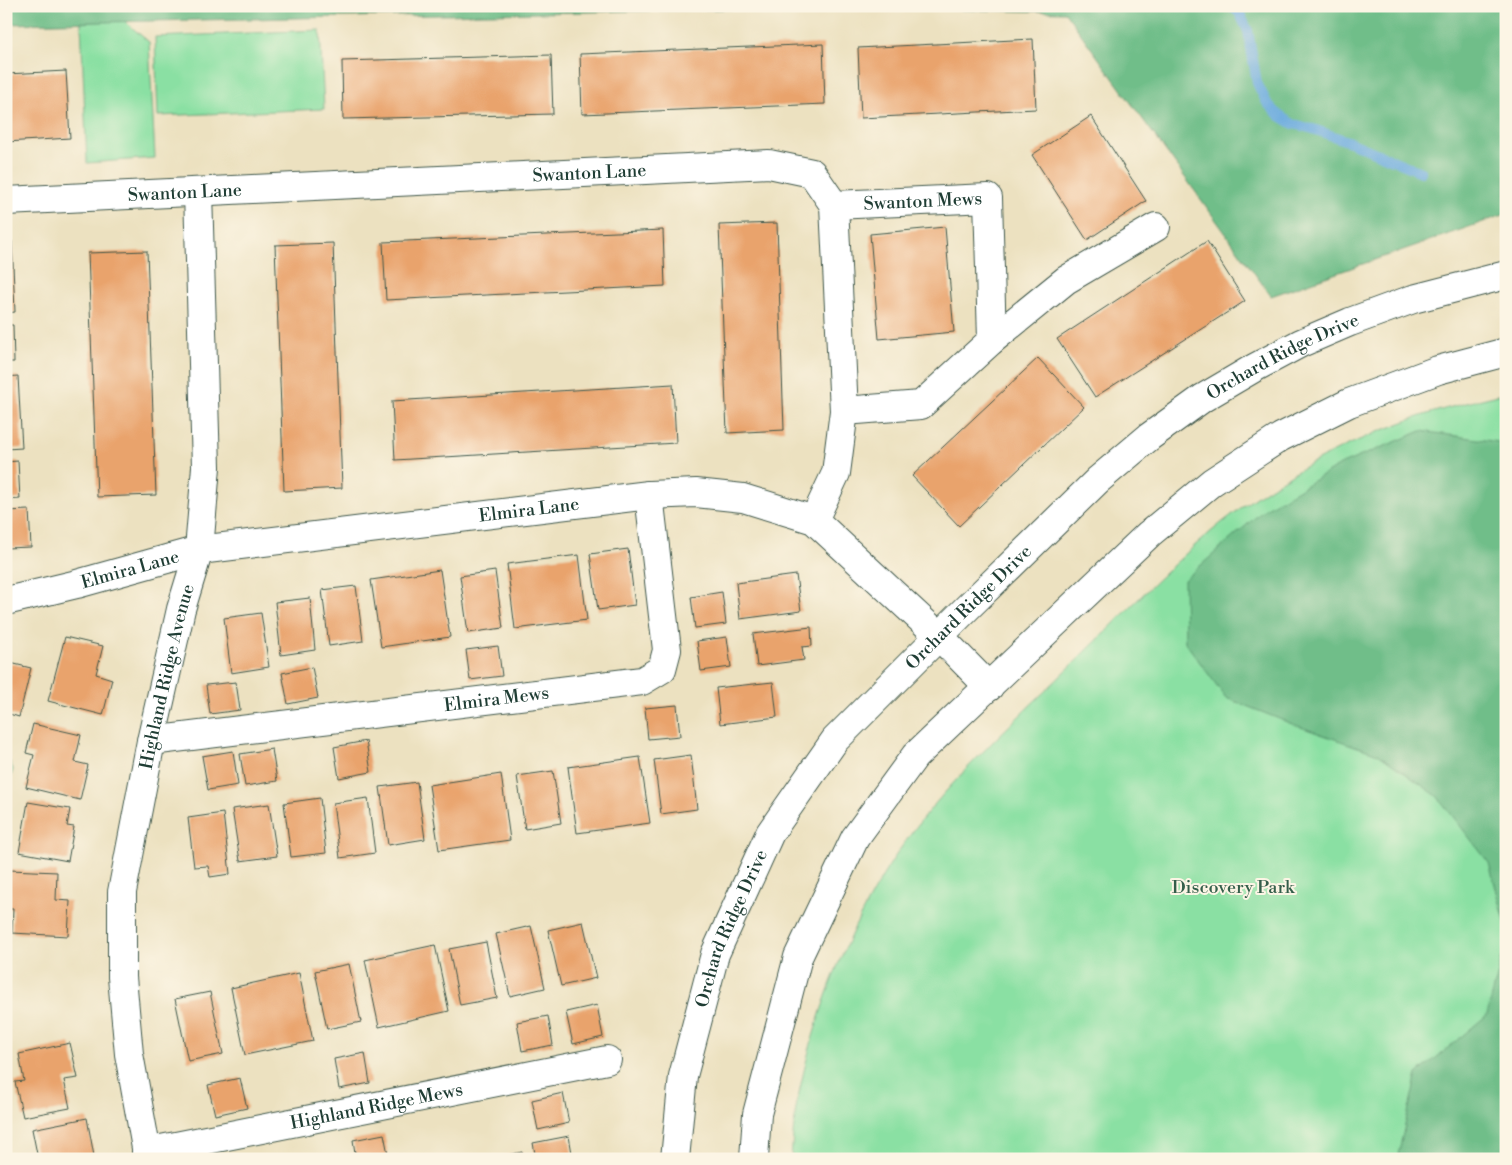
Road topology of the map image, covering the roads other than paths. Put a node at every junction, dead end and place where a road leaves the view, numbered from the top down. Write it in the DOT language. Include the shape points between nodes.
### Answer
graph roads {
  1 [pos="198,192"];
  2 [pos="6,202"];
  3 [pos="834,205"];
  4 [pos="1156,226"];
  5 [pos="1506,275"];
  6 [pos="992,340"];
  7 [pos="1506,352"];
  8 [pos="844,411"];
  9 [pos="649,494"];
  10 [pos="814,520"];
  11 [pos="199,550"];
  12 [pos="6,601"];
  13 [pos="939,636"];
  14 [pos="989,687"];
  15 [pos="151,741"];
  16 [pos="607,1060"];
  17 [pos="147,1155"];
  18 [pos="675,1159"];
  19 [pos="754,1159"];
  1 -- 2 [label="street, Swanton Lane"];
  1 -- 3 [label="street, Swanton Lane" via="769,164 812,173"];
  1 -- 11 [label="street, Highland Ridge Avenue" via="206,467"];
  3 -- 6 [label="street, Swanton Mews" via="988,198"];
  3 -- 8 [label="street"];
  4 -- 6 [label="street" via="1066,280"];
  5 -- 13 [label="street, Orchard Ridge Drive" via="1413,299 1350,322 1301,343 1202,398 1098,480"];
  6 -- 8 [label="street" via="921,406"];
  7 -- 14 [label="street" via="1438,370 1349,403 1281,437 1212,482 1149,534"];
  8 -- 10 [label="street" via="836,473"];
  9 -- 10 [label="street, Elmira Lane" via="696,493 743,498"];
  9 -- 11 [label="street, Elmira Lane"];
  9 -- 15 [label="street, Elmira Mews" via="667,650 662,668 642,681"];
  10 -- 13 [label="street, Elmira Lane"];
  11 -- 12 [label="street, Elmira Lane"];
  11 -- 15 [label="street, Highland Ridge Avenue" via="181,609"];
  13 -- 14 [label="street, Elmira Lane"];
  13 -- 18 [label="street, Orchard Ridge Drive" via="835,740 770,833 715,954 683,1076"];
  14 -- 19 [label="street" via="915,756 855,838 798,957 757,1114"];
  15 -- 17 [label="street, Highland Ridge Avenue" via="122,892 122,977 129,1054"];
  16 -- 17 [label="street, Highland Ridge Mews"];
}
